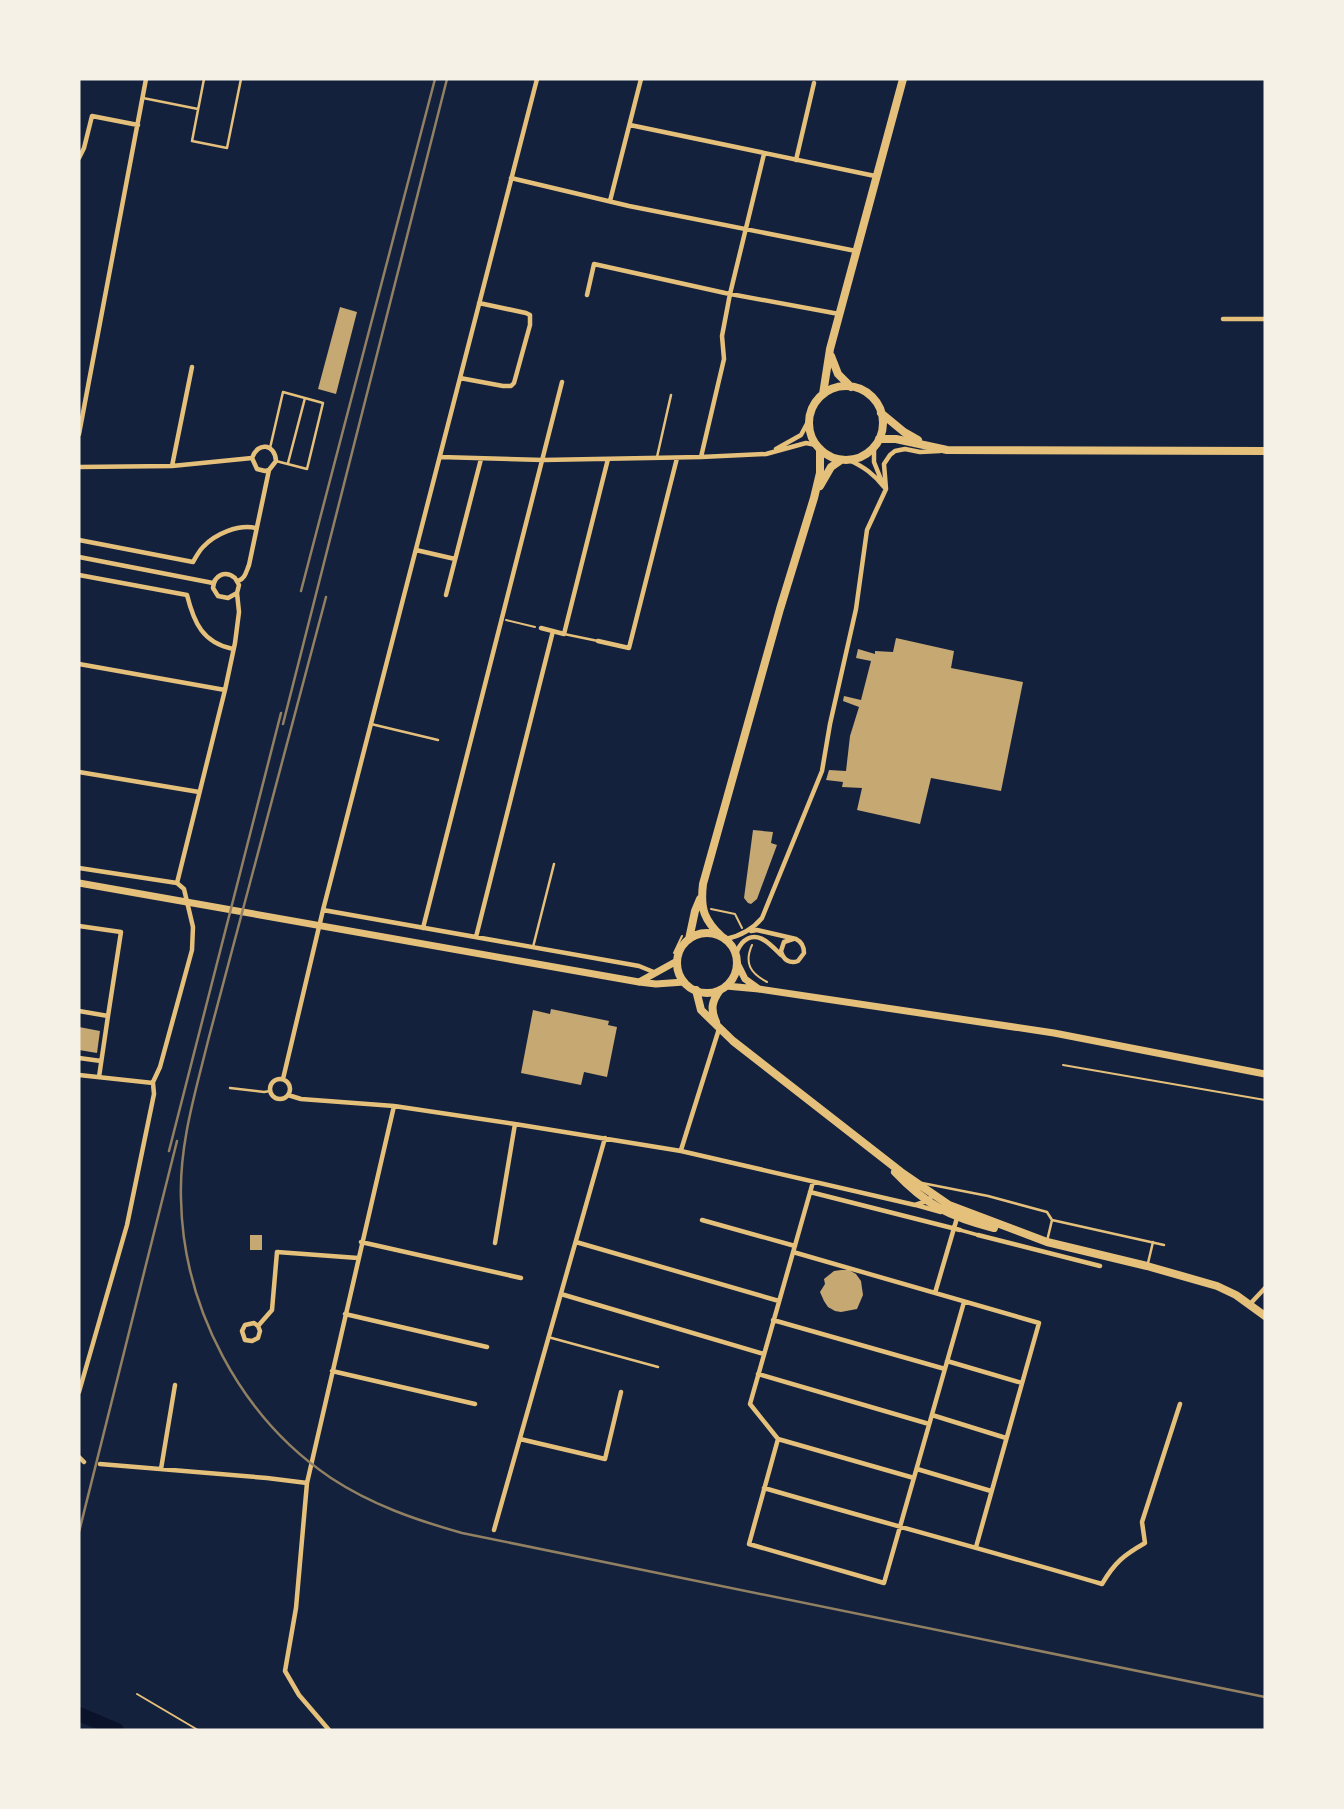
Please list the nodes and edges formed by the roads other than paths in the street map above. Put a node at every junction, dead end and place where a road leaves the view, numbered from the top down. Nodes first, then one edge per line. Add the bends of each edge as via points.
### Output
1 (146, 79) edge
2 (204, 79) edge
3 (241, 79) edge
4 (537, 79) edge
5 (641, 79) edge
6 (903, 79) edge
7 (814, 83) dead end
8 (143, 98) junction
9 (198, 108) junction
10 (138, 125) junction
11 (630, 125) junction
12 (764, 153) junction
13 (79, 158) edge
14 (796, 160) junction
15 (877, 177) junction
16 (512, 178) junction
17 (610, 201) junction
18 (745, 230) junction
19 (856, 251) junction
20 (730, 294) junction
21 (587, 295) dead end
22 (479, 303) junction
23 (839, 315) junction
24 (1223, 319) dead end
25 (1265, 319) edge
26 (830, 349) junction
27 (192, 367) dead end
28 (460, 378) junction
29 (562, 382) dead end
30 (851, 387) junction
31 (823, 394) junction
32 (671, 395) dead end
33 (305, 398) junction
34 (881, 413) junction
35 (809, 420) junction
36 (79, 434) edge
37 (877, 443) junction
38 (927, 445) junction
39 (818, 447) junction
40 (270, 448) junction
41 (947, 450) junction
42 (1265, 451) edge
43 (766, 454) junction
44 (440, 457) junction
45 (701, 457) junction
46 (252, 458) junction
47 (657, 458) junction
48 (677, 458) junction
49 (481, 459) junction
50 (608, 459) junction
51 (543, 460) junction
52 (845, 460) junction
53 (276, 461) junction
54 (288, 464) junction
55 (172, 466) junction
56 (79, 467) edge
57 (269, 470) junction
58 (886, 489) junction
59 (814, 498) junction
60 (256, 528) junction
61 (79, 540) edge
62 (416, 550) junction
63 (79, 557) edge
64 (455, 559) junction
65 (79, 575) edge
66 (238, 581) junction
67 (214, 584) junction
68 (237, 593) junction
69 (446, 595) dead end
70 (541, 628) road end
71 (554, 631) junction
72 (564, 634) junction
73 (598, 641) joint
74 (233, 649) junction
75 (79, 664) edge
76 (225, 690) junction
77 (371, 724) junction
78 (438, 740) dead end
79 (79, 772) edge
80 (199, 792) junction
81 (554, 864) dead end
82 (79, 868) edge
83 (79, 883) edge
84 (177, 883) junction
85 (701, 896) junction
86 (323, 910) junction
87 (762, 918) junction
88 (79, 926) edge
89 (423, 928) junction
90 (746, 932) junction
91 (768, 932) junction
92 (688, 934) junction
93 (476, 937) junction
94 (724, 938) junction
95 (793, 939) junction
96 (533, 947) junction
97 (676, 957) junction
98 (783, 957) junction
99 (737, 961) junction
100 (657, 973) junction
101 (639, 982) junction
102 (684, 982) junction
103 (723, 988) junction
104 (759, 989) junction
105 (696, 990) junction
106 (79, 1012) edge
107 (108, 1016) junction
108 (719, 1028) junction
109 (79, 1058) edge
110 (101, 1061) junction
111 (1264, 1073) edge
112 (79, 1076) edge
113 (99, 1077) junction
114 (283, 1079) junction
115 (153, 1083) junction
116 (230, 1088) dead end
117 (270, 1091) junction
118 (288, 1096) junction
119 (394, 1106) junction
120 (515, 1124) junction
121 (605, 1138) junction
122 (681, 1151) junction
123 (813, 1181) junction
124 (911, 1183) junction
125 (810, 1192) junction
126 (930, 1198) junction
127 (912, 1205) junction
128 (947, 1214) junction
129 (957, 1218) junction
130 (702, 1220) dead end
131 (1052, 1220) junction
132 (954, 1229) junction
133 (960, 1230) joint
134 (978, 1235) joint
135 (1031, 1237) junction
136 (361, 1242) junction
137 (576, 1242) junction
138 (1047, 1242) junction
139 (1153, 1242) junction
140 (495, 1243) dead end
141 (1164, 1245) dead end
142 (794, 1246) junction
143 (793, 1252) junction
144 (1044, 1252) junction
145 (358, 1258) junction
146 (1100, 1266) dead end
147 (1147, 1266) junction
148 (521, 1278) dead end
149 (1265, 1289) edge
150 (935, 1293) junction
151 (561, 1294) junction
152 (779, 1301) junction
153 (964, 1301) junction
154 (1250, 1304) junction
155 (345, 1314) junction
156 (1265, 1316) edge
157 (774, 1320) junction
158 (258, 1326) junction
159 (548, 1338) junction
160 (487, 1347) dead end
161 (764, 1354) junction
162 (947, 1361) junction
163 (659, 1367) dead end
164 (945, 1369) junction
165 (332, 1371) junction
166 (758, 1374) junction
167 (1022, 1383) junction
168 (175, 1385) dead end
169 (79, 1392) edge
170 (621, 1392) dead end
171 (475, 1404) dead end
172 (1180, 1404) dead end
173 (932, 1415) junction
174 (929, 1424) junction
175 (1006, 1438) junction
176 (520, 1439) junction
177 (778, 1439) junction
178 (79, 1457) edge
179 (81, 1463) edge
180 (100, 1464) dead end
181 (161, 1469) junction
182 (917, 1469) junction
183 (914, 1478) junction
184 (307, 1483) junction
185 (764, 1488) junction
186 (991, 1491) junction
187 (900, 1527) junction
188 (494, 1530) dead end
189 (976, 1547) junction
190 (329, 1730) edge

1 - 8 street
2 - 9 lane
3 - 9 lane via 228,148 192,141
4 - 16 street
5 - 11 street
6 - 15 main road
7 - 14 street
8 - 9 lane
8 - 10 street
10 - 13 street via 92,116
10 - 36 street
11 - 12 street
11 - 17 street
12 - 14 street
12 - 18 street
14 - 15 street
15 - 19 main road
16 - 17 street
16 - 22 street
17 - 18 street
18 - 19 street
18 - 20 street
19 - 23 main road
20 - 21 street via 594,264
20 - 23 street
20 - 45 street via 722,335 724,359
22 - 28 street
22 - 28 street via 527,313 530,325 511,386
23 - 26 main road
24 - 25 street
26 - 30 main road via 835,369
26 - 31 main road
27 - 55 street
28 - 44 street
29 - 51 street
30 - 31 main road
30 - 34 main road via 869,395
31 - 35 main road
32 - 47 lane
33 - 40 lane via 283,392
33 - 54 lane
33 - 54 lane via 323,404 307,469
34 - 37 main road
34 - 38 main road
35 - 39 main road
35 - 43 street via 801,435
37 - 38 main road via 897,439
37 - 52 main road via 858,458
37 - 58 street via 874,462
38 - 41 main road
39 - 43 street via 806,443
39 - 52 main road
39 - 59 main road via 820,473
40 - 46 street via 258,449
40 - 53 street
41 - 42 main road
41 - 58 street via 905,449 890,454 884,464
43 - 45 street
44 - 49 street
44 - 62 street
45 - 48 street
46 - 55 street
46 - 57 street via 257,468
47 - 48 street
47 - 50 street
48 - 73 street via 629,648
49 - 51 street
49 - 64 street
50 - 51 street
50 - 72 street
51 - 89 street
52 - 58 street via 862,466
52 - 59 main road via 831,467
53 - 54 lane
53 - 57 street
55 - 56 street
57 - 60 street
58 - 87 street via 867,530 856,609 822,771
59 - 85 main road
60 - 61 street via 215,537 201,548 194,562
60 - 66 street via 246,574
62 - 64 street
62 - 77 street
63 - 67 street
64 - 69 street
65 - 74 street via 187,595 207,638
66 - 67 street via 226,573
66 - 68 street
67 - 68 street via 215,593 223,598
68 - 74 street
70 - 71 street
71 - 72 street
71 - 93 street
72 - 73 lane
74 - 76 street
75 - 76 street
76 - 80 street
77 - 78 lane
77 - 86 street
79 - 80 street
80 - 84 street
81 - 96 lane
82 - 84 street
83 - 101 main road
84 - 115 street via 184,889 193,927 192,950
85 - 92 main road
85 - 94 main road via 710,926
86 - 89 street
86 - 114 street
87 - 90 street
87 - 91 street via 762,927
88 - 107 street via 121,932
89 - 93 street
90 - 91 street
90 - 94 street
91 - 95 street
92 - 94 main road
92 - 97 main road
93 - 96 street
94 - 99 main road
95 - 98 street via 782,945
95 - 98 street via 802,943 803,956 795,962
96 - 100 street
97 - 100 main road
97 - 102 main road
98 - 99 street via 757,937 739,947
99 - 103 main road via 734,975
99 - 104 main road via 745,979
100 - 101 main road
101 - 102 main road
102 - 105 main road
103 - 104 main road
103 - 105 main road
103 - 108 main road via 713,999 712,1009
104 - 111 main road via 1061,1035
105 - 108 main road via 701,1010
106 - 107 street
107 - 110 street
108 - 122 street
108 - 124 main road
109 - 110 street
110 - 113 street
112 - 113 street
113 - 115 street
114 - 117 street via 273,1081
114 - 118 street via 290,1086
115 - 169 street via 127,1225
116 - 117 lane
117 - 118 street via 276,1099
118 - 119 street
119 - 120 street
119 - 136 street
120 - 121 street
120 - 140 street
121 - 122 street
121 - 137 street
122 - 123 street
123 - 125 street
123 - 127 street
124 - 126 main road
124 - 127 street
124 - 131 lane via 988,1196 1046,1212
125 - 132 street
125 - 142 street
126 - 127 street
126 - 128 main road
126 - 135 main road
127 - 128 street
128 - 129 main road
129 - 132 street
129 - 135 main road
130 - 142 street
131 - 138 lane
131 - 139 lane
132 - 133 street
132 - 150 street
133 - 134 street
134 - 144 street
135 - 138 main road
136 - 145 street
136 - 148 street
137 - 151 street
137 - 152 street
138 - 144 street
138 - 147 main road
139 - 141 lane
139 - 147 lane
142 - 143 street
143 - 150 street
143 - 152 street
144 - 146 street
145 - 155 street
145 - 158 street via 277,1252 272,1310
147 - 154 main road via 1217,1286
149 - 154 street
150 - 153 street
151 - 159 street
151 - 161 street
152 - 157 street
153 - 162 street
153 - 167 street via 1039,1323
154 - 156 main road
155 - 160 street
155 - 165 street
157 - 161 street
157 - 164 street
158 - 158 street via 245,1325 245,1340 258,1338
159 - 163 lane
159 - 176 street
161 - 166 street
162 - 164 street
162 - 167 street
164 - 173 street
165 - 171 street
165 - 184 street
166 - 174 street
166 - 177 street via 750,1404
167 - 175 street
168 - 181 street
170 - 176 street via 605,1459
172 - 189 street via 1142,1522 1145,1543 1122,1556 1102,1584
173 - 174 street
173 - 175 street
174 - 182 street
175 - 186 street
176 - 188 street
177 - 183 street
177 - 185 street
178 - 179 street
180 - 181 street
181 - 184 street
182 - 183 street
182 - 186 street
183 - 187 street
184 - 190 street via 296,1608 285,1671
185 - 187 street
185 - 187 street via 749,1544 884,1583
186 - 189 street
187 - 189 street

